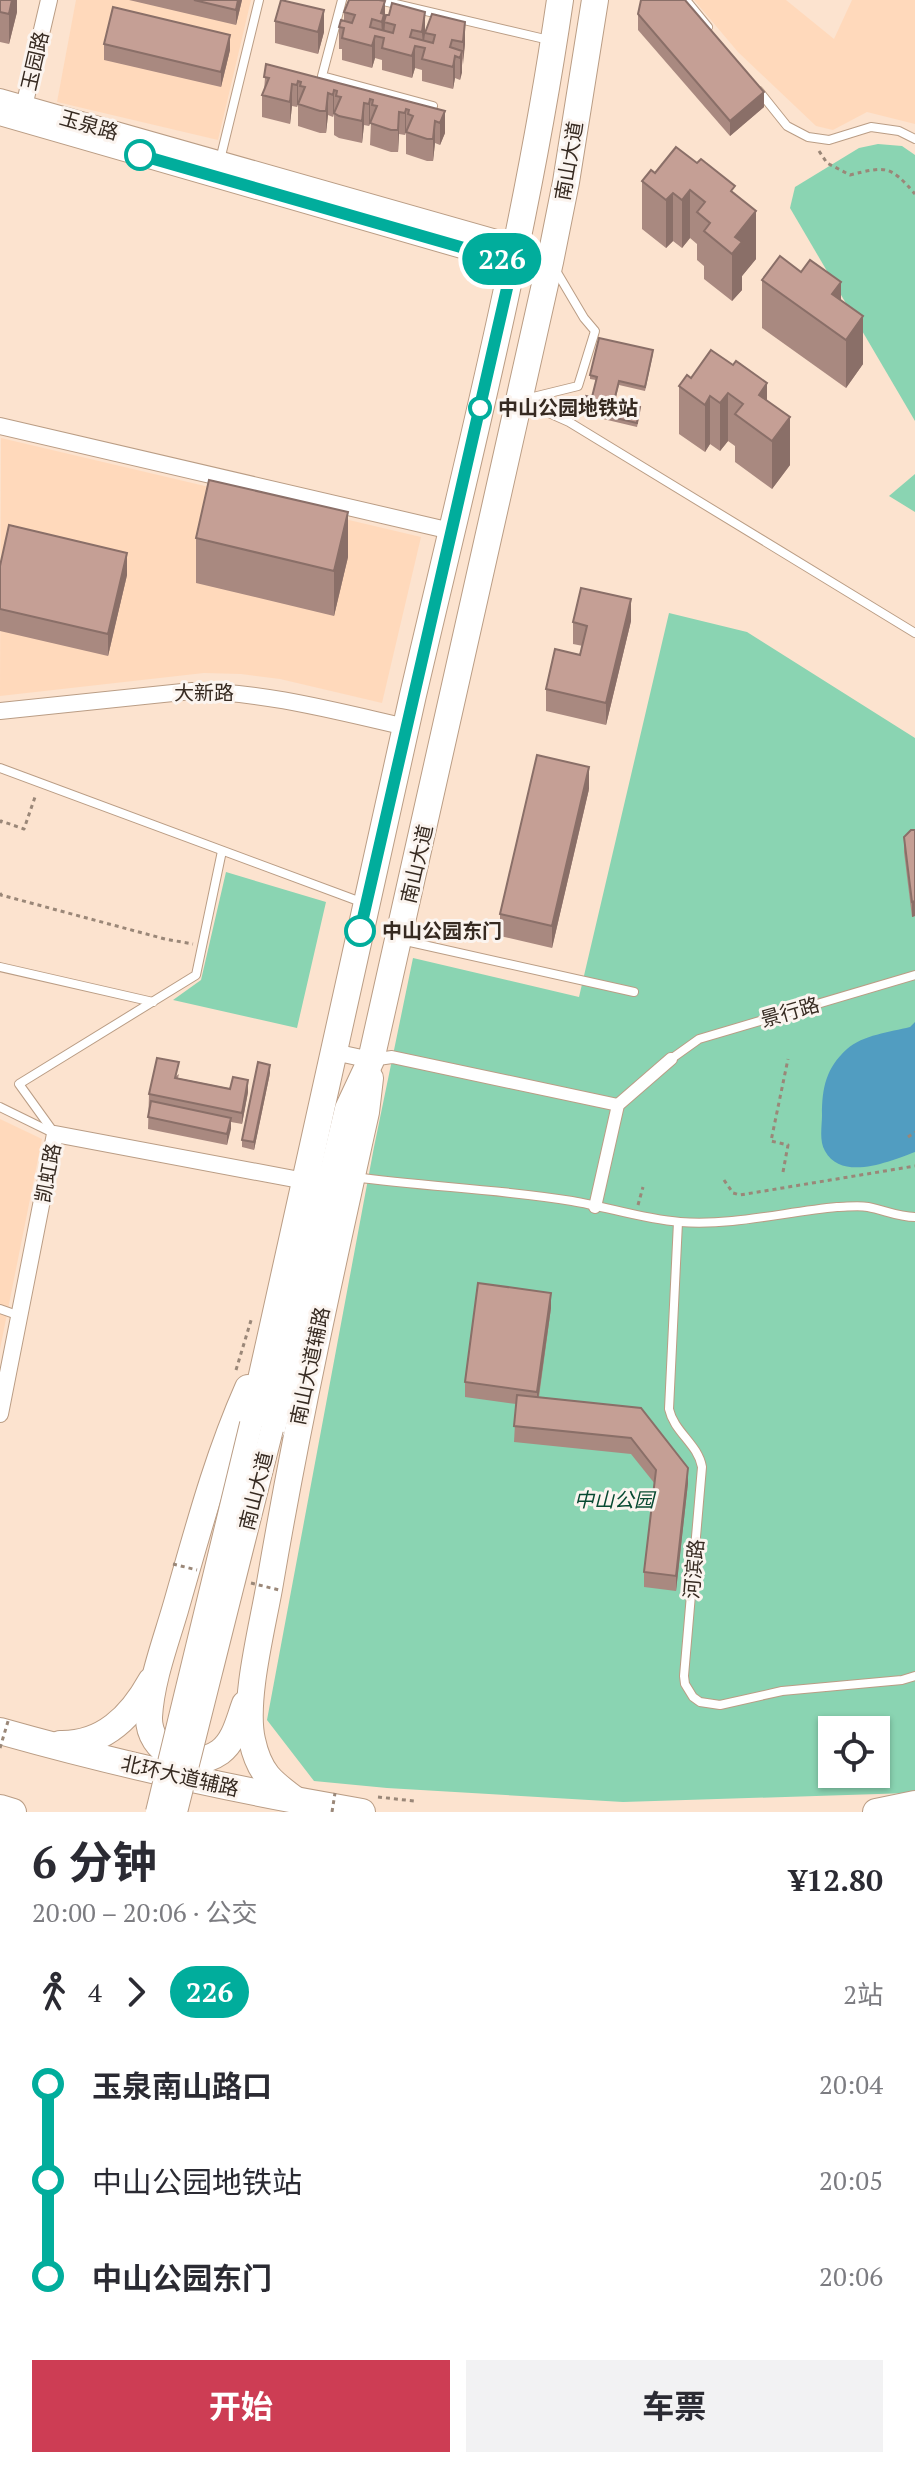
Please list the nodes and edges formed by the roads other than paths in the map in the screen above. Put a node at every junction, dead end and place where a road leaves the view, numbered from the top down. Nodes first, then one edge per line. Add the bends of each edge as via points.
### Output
1 (49, 0) edge
2 (259, 0) edge
3 (342, 0) edge
4 (379, 0) edge
5 (560, 0) edge
6 (595, 0) edge
7 (686, 0) edge
8 (714, 34) edge
9 (554, 41) junction
10 (751, 80) edge
11 (0, 99) edge
12 (433, 106) edge
13 (23, 114) junction
14 (0, 115) edge
15 (915, 139) edge
16 (218, 169) junction
17 (515, 254) junction
18 (550, 262) junction
19 (520, 400) junction
20 (0, 426) edge
21 (451, 531) junction
22 (915, 633) edge
23 (0, 711) edge
24 (406, 727) junction
25 (0, 768) edge
26 (222, 851) junction
27 (365, 904) junction
28 (400, 940) junction
29 (0, 967) edge
30 (915, 975) edge
31 (634, 992) dead end
32 (153, 1002) junction
33 (334, 1052) junction
34 (671, 1059) joint
35 (371, 1060) junction
36 (618, 1105) junction
37 (0, 1107) edge
38 (55, 1134) junction
39 (352, 1177) junction
40 (305, 1181) junction
41 (595, 1207) junction
42 (915, 1217) edge
43 (678, 1222) junction
44 (0, 1309) edge
45 (20, 1316) junction
46 (282, 1338) junction
47 (0, 1414) edge
48 (261, 1426) junction
49 (160, 1664) junction
50 (254, 1674) junction
51 (915, 1676) edge
52 (5, 1724) edge
53 (34, 1741) junction
54 (297, 1801) junction
55 (915, 1804) edge
56 (0, 1808) edge
57 (13, 1812) edge
58 (157, 1812) edge
59 (176, 1812) edge
60 (362, 1812) edge
61 (876, 1812) edge

1 - 13 street, 玉园路
2 - 16 lane
3 - 12 lane via 322,76
4 - 9 lane
5 - 9 main road, 南山大道
6 - 18 main road, 南山大道
7 - 8 lane
9 - 17 main road, 南山大道
10 - 15 lane via 787,126 808,137 829,140 871,127
11 - 13 street, 玉泉路
13 - 14 street, 玉泉路
13 - 16 street, 玉泉路
16 - 17 street, 玉泉路
17 - 18 street, 玉泉路
17 - 21 main road, 南山大道
18 - 19 main road, 南山大道
18 - 19 lane via 595,331 578,386
19 - 22 lane via 569,422
19 - 28 main road, 南山大道
20 - 21 street
21 - 24 main road, 南山大道
23 - 24 street, 大新路 via 222,691
24 - 27 main road, 南山大道
25 - 26 lane
26 - 27 lane
26 - 32 lane via 196,975
27 - 33 main road, 南山大道
28 - 31 lane
28 - 35 main road, 南山大道
29 - 32 lane
30 - 34 lane, 景行路 via 699,1039
32 - 38 lane via 19,1084
33 - 35 street
33 - 40 main road, 南山大道
34 - 36 street
35 - 36 street via 392,1057
35 - 39 main road, 南山大道辅路
35 - 46 main road, 南山大道 via 348,1109
36 - 41 street
37 - 38 lane
38 - 40 street, 凯虹路
38 - 45 street, 凯虹路
39 - 41 lane
39 - 50 main road, 南山大道辅路 via 308,1370
40 - 46 main road, 南山大道
41 - 43 lane
42 - 43 lane via 865,1206
43 - 51 lane, 河滨路 via 669,1409 702,1467 684,1676 688,1692 700,1702 720,1705 782,1691
44 - 45 lane
45 - 47 street, 凯虹路
46 - 48 main road, 南山大道
46 - 49 main road via 228,1433
48 - 58 main road, 南山大道, bridge
48 - 59 main road, 南山大道, bridge
49 - 50 main road via 150,1705 152,1736 169,1755 196,1760 219,1753 234,1735
49 - 53 main road via 139,1701 104,1734 75,1744
50 - 54 main road via 250,1715 260,1765 272,1783
52 - 53 main road, 北环大道辅路
53 - 54 main road, 北环大道辅路
54 - 60 main road, 北环大道辅路
55 - 61 main road
56 - 57 main road

